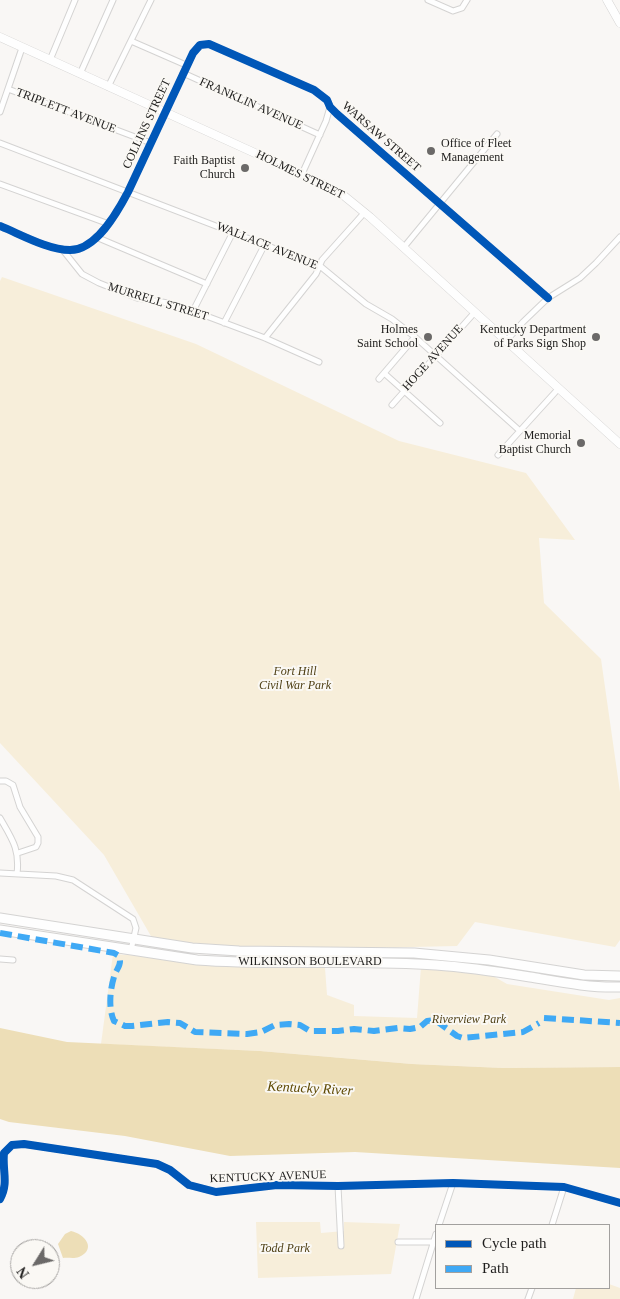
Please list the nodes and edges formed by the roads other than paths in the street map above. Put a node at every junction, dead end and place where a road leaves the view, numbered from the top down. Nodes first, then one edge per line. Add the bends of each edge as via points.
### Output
1 (75, 0) edge
2 (113, 0) edge
3 (151, 0) edge
4 (428, 0) edge
5 (467, 0) edge
6 (607, 0) edge
7 (620, 24) edge
8 (0, 37) edge
9 (130, 40) junction
10 (22, 48) junction
11 (50, 60) junction
12 (186, 66) junction
13 (183, 73) junction
14 (80, 74) junction
15 (108, 87) junction
16 (8, 89) junction
17 (330, 107) junction
18 (0, 112) edge
19 (166, 113) junction
20 (497, 134) dead end
21 (320, 135) junction
22 (0, 143) edge
23 (151, 143) junction
24 (302, 174) junction
25 (0, 184) edge
26 (128, 192) junction
27 (440, 204) junction
28 (364, 212) junction
29 (109, 224) junction
30 (0, 226) edge
31 (233, 232) junction
32 (620, 236) edge
33 (96, 237) junction
34 (265, 244) junction
35 (404, 247) junction
36 (62, 249) junction
37 (320, 266) junction
38 (207, 284) junction
39 (548, 298) junction
40 (193, 311) junction
41 (475, 312) junction
42 (224, 323) junction
43 (265, 338) junction
44 (415, 338) junction
45 (506, 340) junction
46 (436, 356) junction
47 (319, 362) dead end
48 (384, 372) junction
49 (379, 379) dead end
50 (559, 388) junction
51 (404, 391) junction
52 (392, 405) dead end
53 (440, 423) dead end
54 (520, 431) junction
55 (620, 444) edge
56 (498, 455) dead end
57 (0, 781) edge
58 (0, 818) edge
59 (18, 853) junction
60 (0, 872) edge
61 (17, 874) junction
62 (0, 918) edge
63 (0, 930) edge
64 (133, 940) junction
65 (131, 951) junction
66 (0, 959) edge
67 (13, 960) dead end
68 (620, 976) edge
69 (620, 987) edge
70 (452, 1183) junction
71 (338, 1186) junction
72 (564, 1187) junction
73 (0, 1199) edge
74 (620, 1203) edge
75 (439, 1224) edge
76 (552, 1224) edge
77 (398, 1242) dead end
78 (435, 1242) edge
79 (341, 1246) dead end
80 (416, 1299) edge

1 - 11 street
2 - 14 street
3 - 9 street
4 - 5 street via 453,11 462,8
6 - 7 main road
8 - 10 main road, HOLMES STREET
9 - 12 street
9 - 15 street
10 - 11 main road, HOLMES STREET
10 - 16 street
11 - 14 main road, HOLMES STREET
12 - 13 street, COLLINS STREET
12 - 17 street, WARSAW STREET via 200,45 209,44 314,90 327,100
13 - 19 street, COLLINS STREET
13 - 21 street, FRANKLIN AVENUE
14 - 15 main road, HOLMES STREET
15 - 19 main road, HOLMES STREET
16 - 18 street
16 - 23 street, TRIPLETT AVENUE
17 - 21 street
17 - 27 street, WARSAW STREET
19 - 23 street, COLLINS STREET
19 - 24 main road, HOLMES STREET
20 - 27 street
21 - 24 street
22 - 26 street, WALLACE AVENUE
23 - 26 street, COLLINS STREET
24 - 28 main road, HOLMES STREET via 340,193
25 - 29 street
26 - 29 street, COLLINS STREET
26 - 31 street, WALLACE AVENUE
27 - 35 street
27 - 39 street, WARSAW STREET
28 - 35 main road, HOLMES STREET
28 - 37 street
29 - 33 street, COLLINS STREET
30 - 36 street
31 - 34 street, WALLACE AVENUE
31 - 38 street
32 - 39 street via 580,278
33 - 36 street, COLLINS STREET via 80,248
33 - 38 street
34 - 37 street, WALLACE AVENUE
34 - 42 street
35 - 41 main road, HOLMES STREET
36 - 40 street, MURRELL STREET via 78,270 88,277 137,298
37 - 43 street
37 - 44 street, WALLACE AVENUE
38 - 40 street
39 - 45 street
40 - 42 street, MURRELL STREET
41 - 45 main road, HOLMES STREET
41 - 46 street, HOGE AVENUE
42 - 43 street, MURRELL STREET
43 - 47 street, MURRELL STREET
44 - 46 street, WALLACE AVENUE
44 - 48 street
45 - 50 main road, HOLMES STREET
46 - 51 street, HOGE AVENUE
46 - 54 street, WALLACE AVENUE
48 - 49 street
48 - 51 street
50 - 54 street
50 - 55 main road, HOLMES STREET
51 - 52 street, HOGE AVENUE
51 - 53 street
54 - 56 street
57 - 59 street via 13,785 20,807 38,837 36,847
58 - 59 street
59 - 61 street
60 - 61 street
61 - 64 street via 65,877 81,884 132,918 136,928
62 - 64 highway, WILKINSON BOULEVARD
63 - 65 highway, WILKINSON BOULEVARD
64 - 65 street
64 - 68 highway, WILKINSON BOULEVARD via 223,951 429,954 584,975
65 - 69 highway, WILKINSON BOULEVARD via 220,962 423,964
66 - 67 street
70 - 71 street, KENTUCKY AVENUE
70 - 72 street, KENTUCKY AVENUE
70 - 75 street
71 - 73 street, KENTUCKY AVENUE via 259,1186 216,1192 189,1185 157,1164 17,1144 4,1153 6,1181
71 - 79 street
72 - 74 street, KENTUCKY AVENUE
72 - 76 street
77 - 78 street
78 - 80 street

